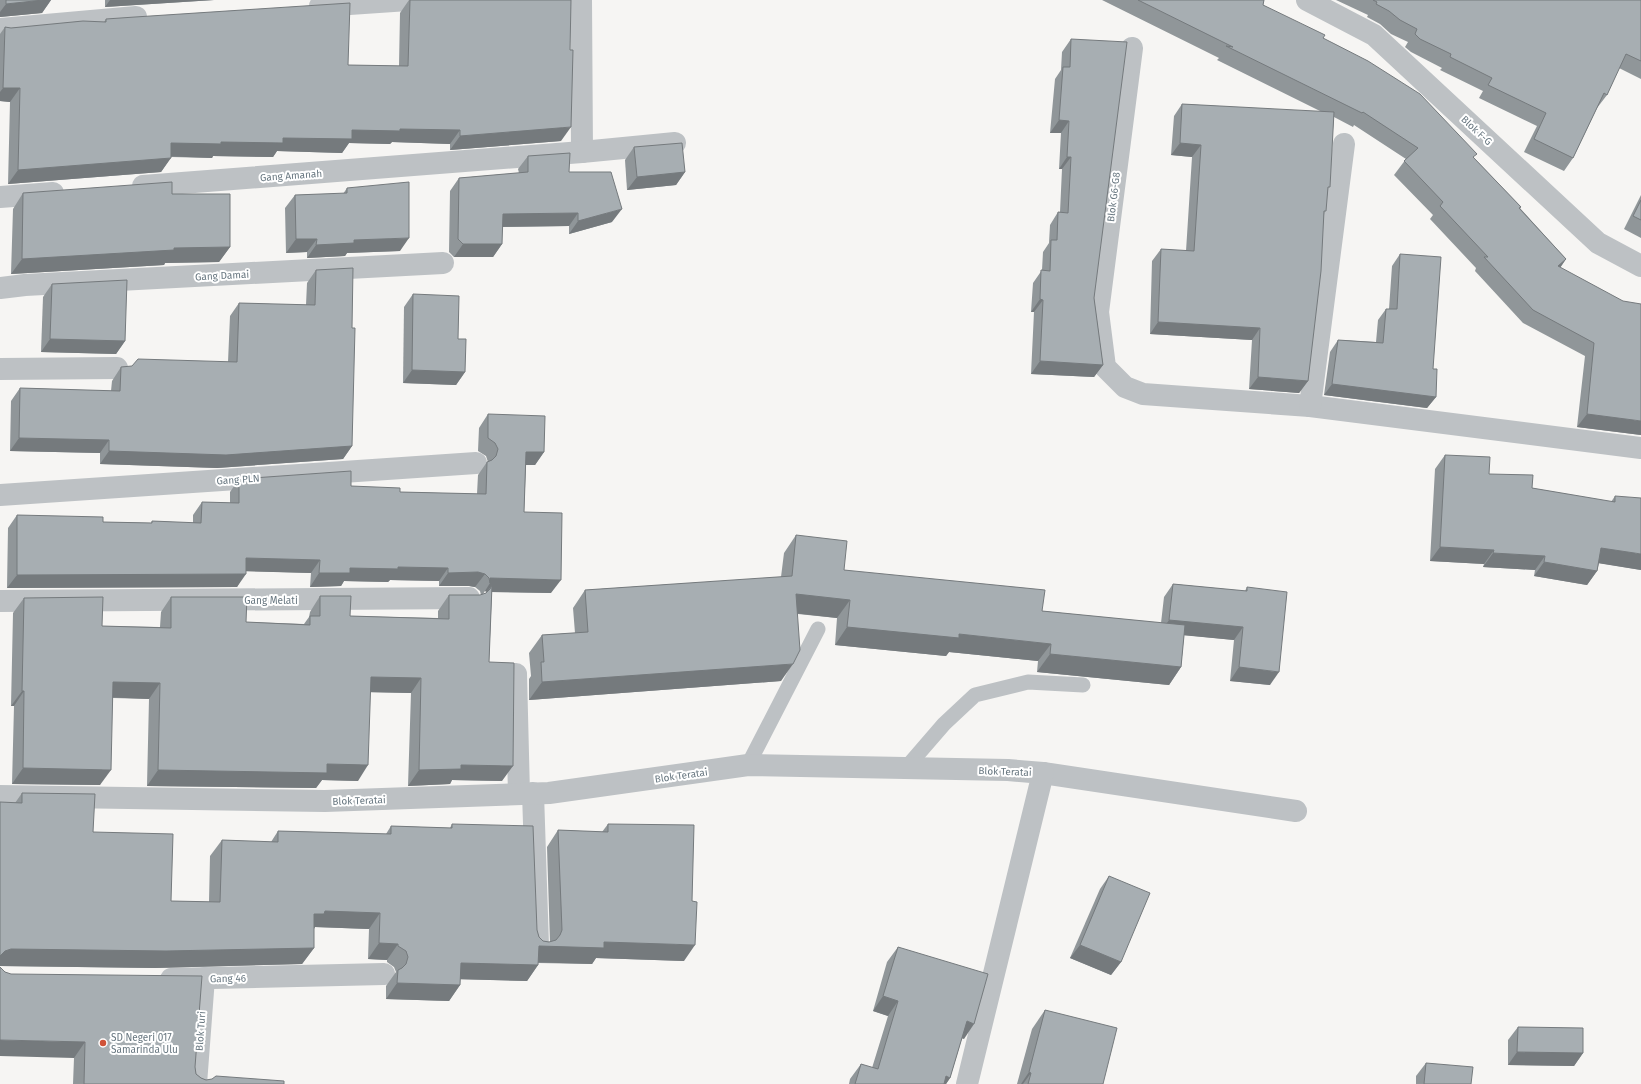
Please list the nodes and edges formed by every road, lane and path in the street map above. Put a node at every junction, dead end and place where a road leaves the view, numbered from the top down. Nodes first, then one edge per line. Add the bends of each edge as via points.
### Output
1 (408, 0) edge
2 (581, 0) edge
3 (1307, 0) edge
4 (297, 7) edge
5 (155, 16) edge
6 (0, 28) edge
7 (1132, 48) dead end
8 (675, 143) edge
9 (1344, 144) dead end
10 (582, 152) junction
11 (120, 188) edge
12 (72, 192) edge
13 (0, 197) edge
14 (443, 263) dead end
15 (1641, 266) edge
16 (0, 288) edge
17 (117, 368) dead end
18 (0, 369) edge
19 (1310, 406) junction
20 (1641, 448) edge
21 (476, 463) dead end
22 (0, 494) edge
23 (469, 598) edge
24 (0, 601) edge
25 (818, 629) dead end
26 (516, 674) dead end
27 (1083, 685) dead end
28 (748, 765) junction
29 (906, 768) junction
30 (1043, 773) junction
31 (526, 794) junction
32 (0, 796) edge
33 (1296, 811) dead end
34 (538, 946) edge
35 (384, 974) dead end
36 (204, 978) junction
37 (148, 980) edge
38 (196, 1084) edge
39 (967, 1084) edge

1 - 4 street
2 - 10 street
3 - 15 street, Blok F-G via 1374,35 1598,244
5 - 6 street
7 - 19 street, Blok G6-G8 via 1098,312 1105,367 1125,387 1143,394
8 - 10 street, Gang Amanah
9 - 19 street
10 - 11 street, Gang Amanah
12 - 13 street
14 - 16 street, Gang Damai
17 - 18 street
19 - 20 street, Blok G6-G8
21 - 22 street, Gang PLN
23 - 24 street, Gang Melati
25 - 28 lane
26 - 31 street
27 - 29 lane via 1028,682 975,695 944,724
28 - 29 street, Blok Teratai
28 - 31 street, Blok Teratai
29 - 30 street, Blok Teratai
30 - 33 street
30 - 39 street, Blok Teratai
31 - 32 street, Blok Teratai via 325,801
31 - 34 street
35 - 36 street, Gang 46
36 - 37 street, Gang 46
36 - 38 street, Blok Turi

